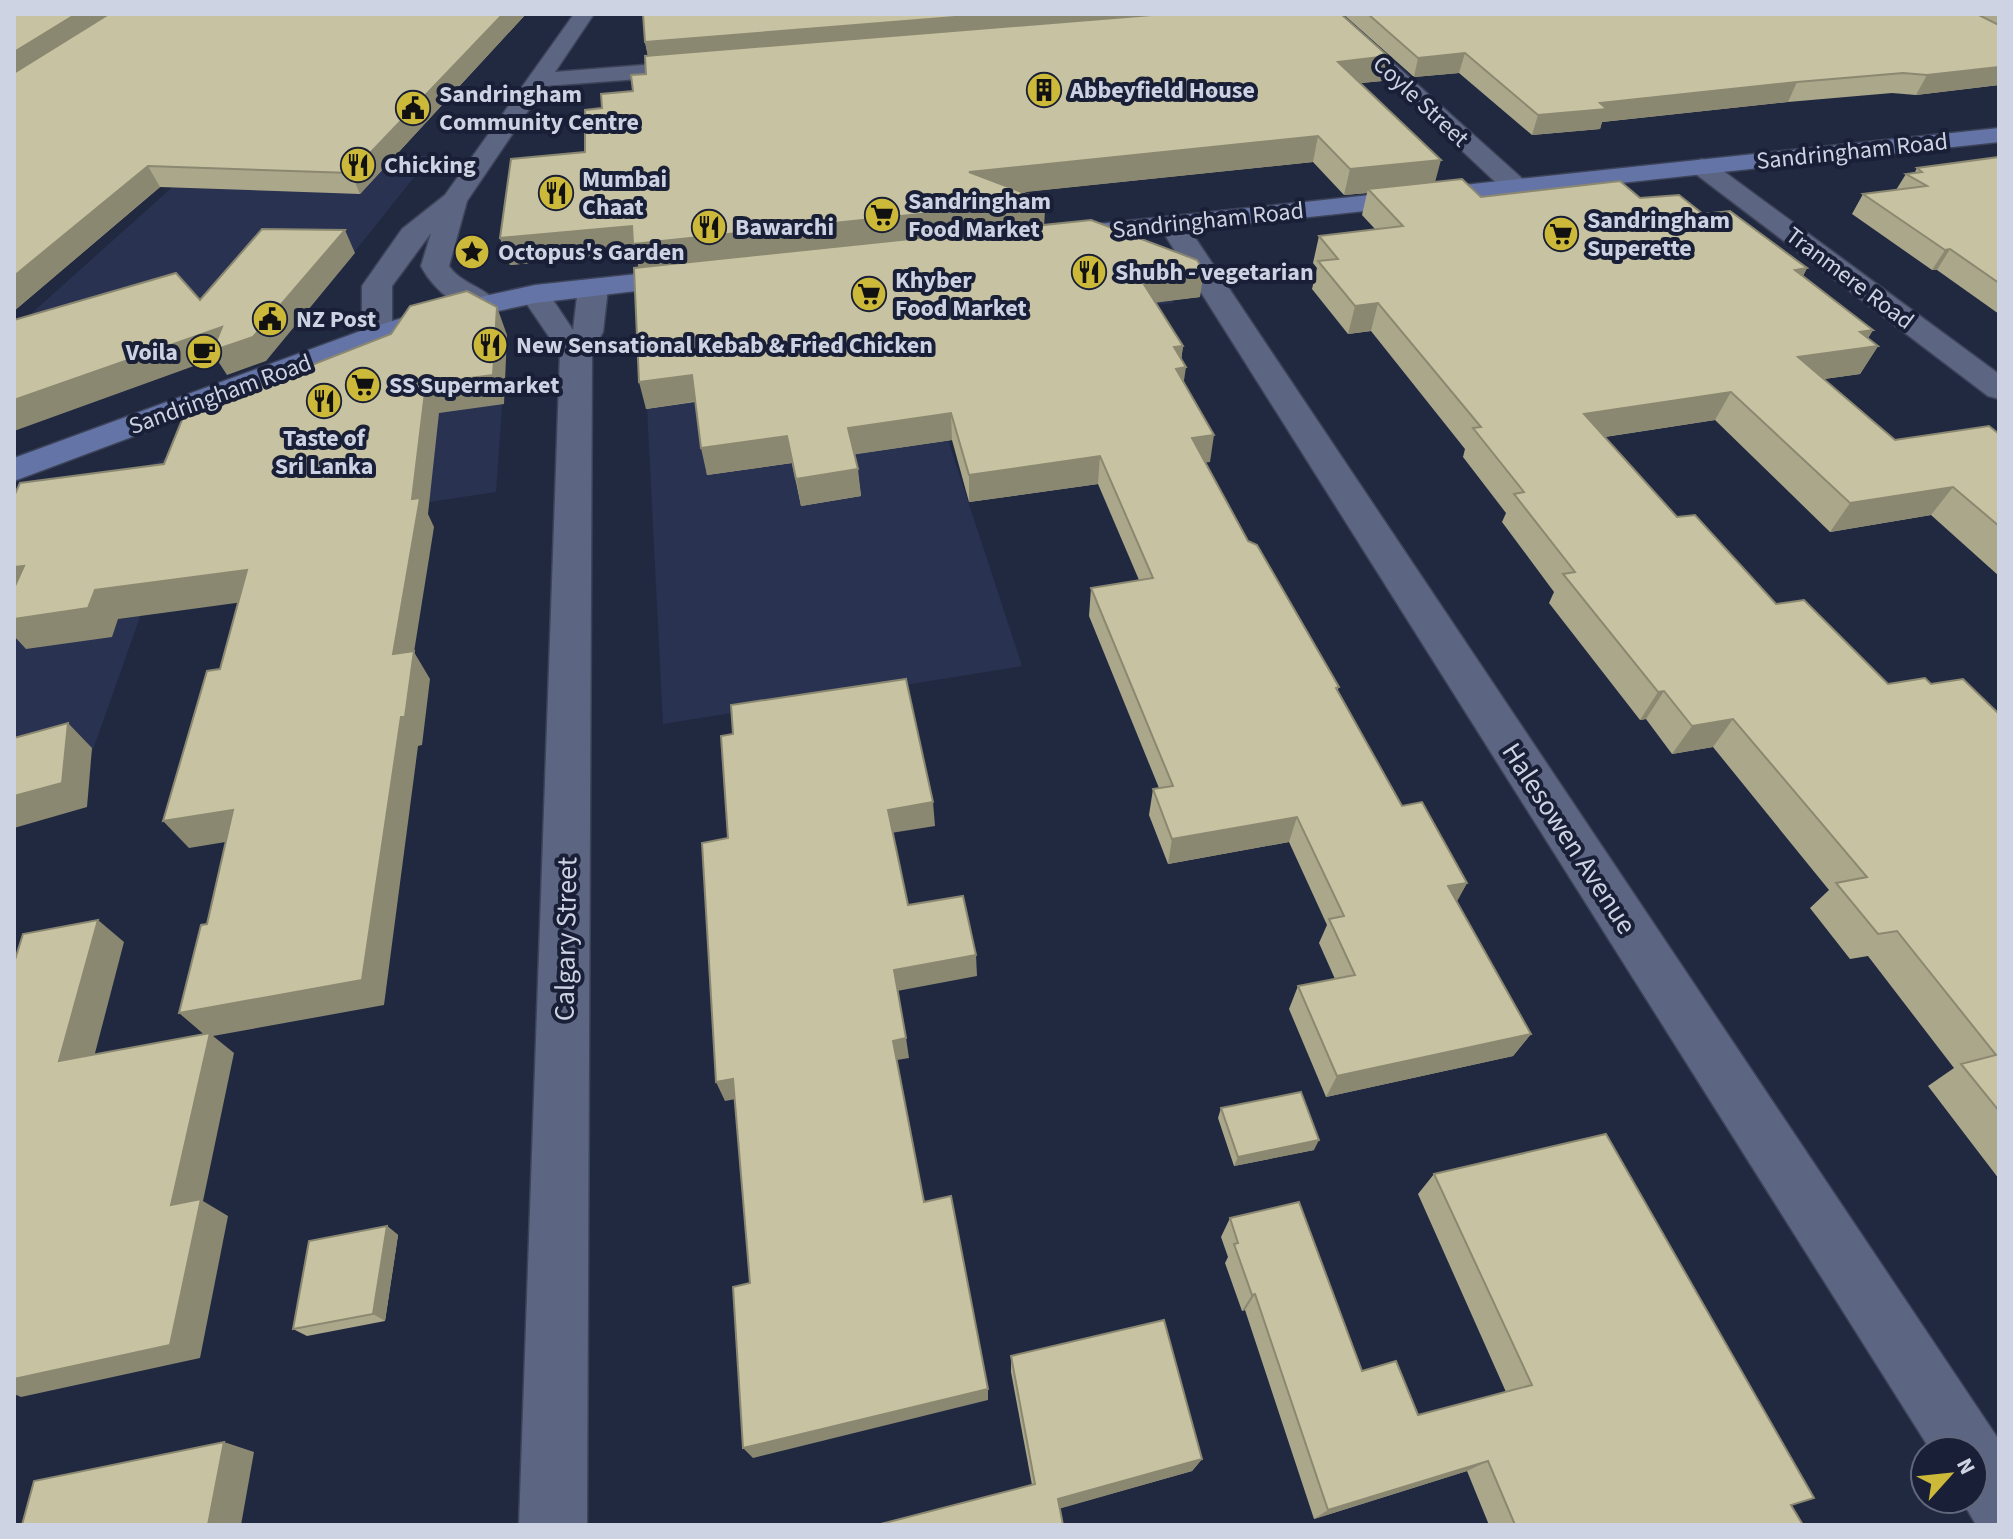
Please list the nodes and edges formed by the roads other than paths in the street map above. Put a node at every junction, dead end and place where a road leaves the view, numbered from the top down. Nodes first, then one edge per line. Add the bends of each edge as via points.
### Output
1 (584, 14) edge
2 (1328, 14) edge
3 (726, 66) edge
4 (540, 80) junction
5 (1999, 135) edge
6 (1702, 167) junction
7 (1516, 187) junction
8 (454, 201) junction
9 (1172, 224) junction
10 (1035, 239) edge
11 (726, 273) edge
12 (593, 288) junction
13 (535, 294) junction
14 (483, 304) junction
15 (377, 335) junction
16 (576, 352) junction
17 (1999, 389) edge
18 (14, 470) edge
19 (1958, 1435) edge
20 (553, 1525) edge

1 - 4 street
2 - 7 street, Coyle Street
3 - 4 street
4 - 8 street
5 - 6 main road, Sandringham Road
6 - 7 main road, Sandringham Road
6 - 17 street, Tranmere Road
7 - 9 main road, Sandringham Road
8 - 14 street via 435,266 451,285
8 - 15 street via 412,235 377,286
9 - 10 main road, Sandringham Road
9 - 19 street, Halesowen Avenue
11 - 12 main road, Sandringham Road
12 - 13 main road, Sandringham Road
12 - 16 street, Calgary Street via 588,332
13 - 14 main road, Sandringham Road
13 - 16 street
14 - 15 main road, Sandringham Road
15 - 18 main road, Sandringham Road
16 - 20 street, Calgary Street

